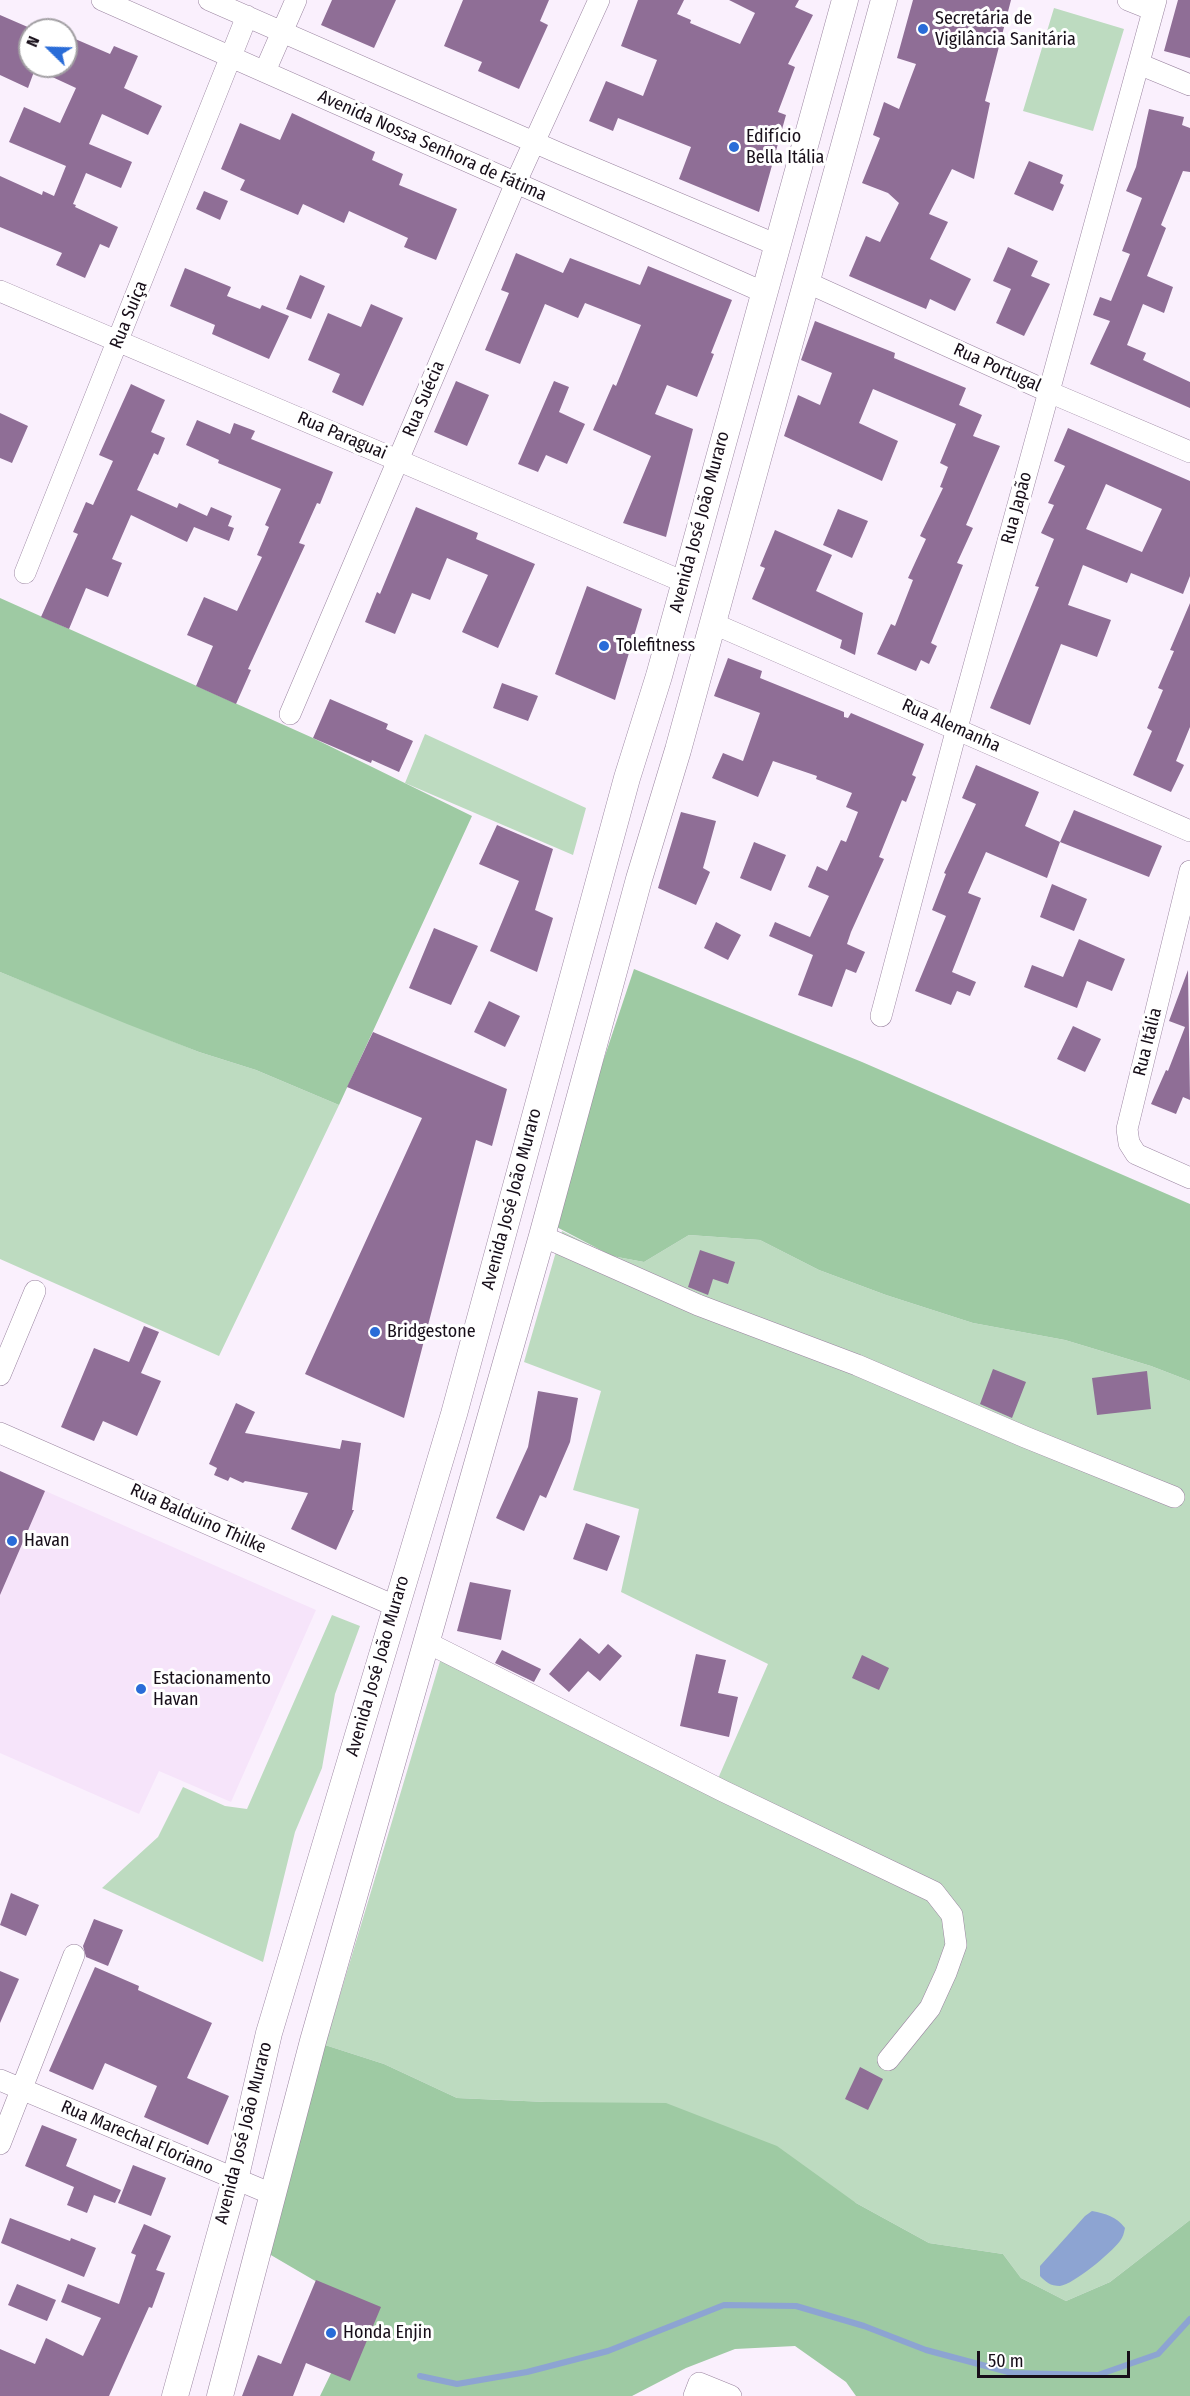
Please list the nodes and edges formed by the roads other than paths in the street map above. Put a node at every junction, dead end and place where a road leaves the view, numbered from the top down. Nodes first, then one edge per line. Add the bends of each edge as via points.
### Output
1 (102, 0) edge
2 (208, 0) edge
3 (296, 0) edge
4 (599, 0) edge
5 (845, 0) edge
6 (884, 0) edge
7 (1128, 0) edge
8 (1154, 5) edge
9 (247, 16) junction
10 (282, 32) junction
11 (232, 57) junction
12 (1139, 64) junction
13 (265, 71) junction
14 (1190, 85) edge
15 (818, 98) junction
16 (534, 142) junction
17 (516, 183) junction
18 (777, 245) junction
19 (816, 246) junction
20 (806, 282) junction
21 (0, 291) edge
22 (763, 292) junction
23 (119, 342) junction
24 (1049, 392) junction
25 (1190, 452) edge
26 (398, 460) junction
27 (25, 573) dead end
28 (684, 582) junction
29 (712, 622) junction
30 (658, 676) junction
31 (290, 714) dead end
32 (957, 728) junction
33 (678, 750) junction
34 (627, 778) junction
35 (1190, 831) edge
36 (1190, 871) edge
37 (639, 879) junction
38 (881, 1016) dead end
39 (1190, 1178) edge
40 (542, 1236) junction
41 (35, 1291) dead end
42 (0, 1375) edge
43 (0, 1433) edge
44 (1174, 1497) dead end
45 (417, 1534) junction
46 (395, 1605) junction
47 (434, 1617) junction
48 (426, 1642) junction
49 (382, 1658) junction
50 (403, 1729) junction
51 (74, 1955) dead end
52 (269, 2033) junction
53 (888, 2060) dead end
54 (0, 2080) edge
55 (22, 2090) junction
56 (0, 2144) edge
57 (283, 2152) junction
58 (235, 2180) junction
59 (274, 2195) junction
60 (226, 2208) junction
61 (248, 2295) junction
62 (697, 2389) edge
63 (175, 2396) edge
64 (220, 2396) edge
65 (731, 2396) edge

1 - 11 street, Avenida Nossa Senhora de Fátima
2 - 9 street
3 - 10 street
4 - 16 street
5 - 15 main road, Avenida José João Muraro
6 - 19 main road, Avenida José João Muraro
7 - 8 street
8 - 12 street, Rua Japão
9 - 10 street
9 - 11 street, Rua Suiça
10 - 13 street
10 - 16 street
11 - 13 street, Avenida Nossa Senhora de Fátima
11 - 23 street, Rua Suiça
12 - 14 street
12 - 24 street, Rua Japão
13 - 17 street, Avenida Nossa Senhora de Fátima
15 - 18 main road, Avenida José João Muraro
15 - 19 main road via 834,97 842,104
16 - 17 street, Rua Suécia
16 - 18 street
17 - 22 street, Avenida Nossa Senhora de Fátima
17 - 26 street, Rua Suécia
18 - 22 main road, Avenida José João Muraro
19 - 20 main road, Avenida José João Muraro
20 - 24 street, Rua Portugal
20 - 29 main road, Avenida José João Muraro
21 - 23 street, Rua Paraguai
22 - 28 main road, Avenida José João Muraro
23 - 26 street, Rua Paraguai
23 - 27 street, Rua Suiça
24 - 25 street, Rua Portugal
24 - 32 street, Rua Japão
26 - 28 street, Rua Paraguai
26 - 31 street, Rua Suécia
28 - 30 main road, Avenida José João Muraro
29 - 32 street, Rua Alemanha
29 - 33 main road, Avenida José João Muraro
30 - 33 main road via 645,744 655,752
30 - 34 main road, Avenida José João Muraro
32 - 35 street, Rua Alemanha
32 - 38 street, Rua Japão
33 - 37 main road, Avenida José João Muraro
34 - 37 main road via 634,771 646,772 656,778 658,787
34 - 45 main road, Avenida José João Muraro via 454,1414
36 - 39 street, Rua Itália via 1127,1129 1136,1154
37 - 40 main road, Avenida José João Muraro
40 - 44 street via 698,1305 857,1365
40 - 47 main road, Avenida José João Muraro
41 - 42 street
43 - 46 street, Rua Balduino Thilke
45 - 46 main road, Avenida José João Muraro
45 - 47 main road via 430,1525 447,1541
46 - 49 main road, Avenida José João Muraro
47 - 48 main road, Avenida José João Muraro
48 - 50 main road, Avenida José João Muraro
48 - 53 street via 934,1892 952,1915 956,1945 930,2008
49 - 50 main road via 367,1725 374,1738 381,1739 389,1739
49 - 52 main road, Avenida José João Muraro
50 - 57 main road, Avenida José João Muraro
51 - 55 street
52 - 57 main road via 265,2088 249,2150 250,2160 255,2167 262,2168
52 - 58 main road, Avenida José João Muraro
54 - 55 street, Rua Marechal Floriano
55 - 56 street
55 - 58 street, Rua Marechal Floriano
57 - 59 main road, Avenida José João Muraro
58 - 59 street, Rua Marechal Floriano
58 - 60 main road, Avenida José João Muraro
59 - 61 main road, Avenida José João Muraro
60 - 61 main road via 242,2196 258,2206
60 - 63 main road, Avenida José João Muraro
61 - 64 main road, Avenida José João Muraro
62 - 65 street

